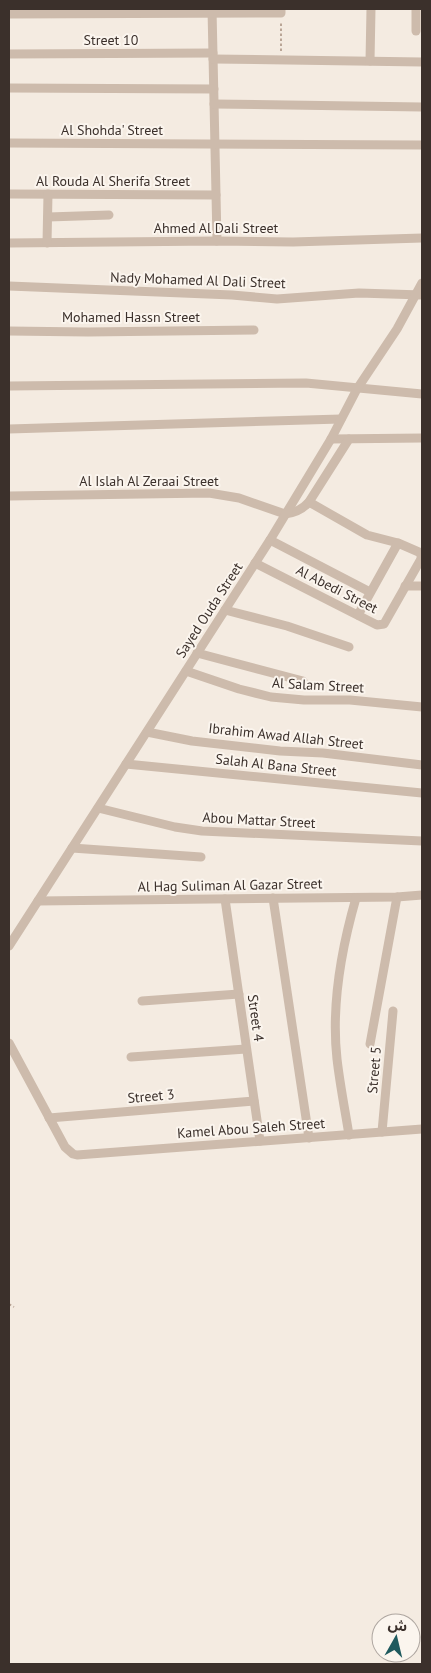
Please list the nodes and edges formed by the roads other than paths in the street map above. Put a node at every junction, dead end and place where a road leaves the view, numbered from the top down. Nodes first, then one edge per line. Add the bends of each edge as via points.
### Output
1 (371, 9) edge
2 (416, 9) edge
3 (212, 11) edge
4 (281, 11) edge
5 (9, 14) edge
6 (416, 31) dead end
7 (9, 54) edge
8 (213, 56) junction
9 (370, 61) junction
10 (422, 62) edge
11 (9, 88) edge
12 (214, 89) junction
13 (214, 104) junction
14 (422, 107) edge
15 (9, 143) edge
16 (215, 144) junction
17 (422, 145) edge
18 (9, 194) edge
19 (48, 194) junction
20 (216, 195) junction
21 (109, 215) dead end
22 (48, 217) junction
23 (422, 238) edge
24 (217, 241) junction
25 (9, 243) edge
26 (47, 243) junction
27 (422, 283) edge
28 (9, 286) edge
29 (419, 294) edge
30 (254, 330) dead end
31 (9, 331) edge
32 (9, 386) edge
33 (357, 389) junction
34 (422, 394) edge
35 (341, 419) junction
36 (9, 429) edge
37 (422, 438) edge
38 (331, 439) junction
39 (349, 439) junction
40 (9, 496) edge
41 (309, 502) junction
42 (285, 514) junction
43 (270, 540) junction
44 (398, 543) junction
45 (255, 563) junction
46 (405, 586) junction
47 (422, 586) edge
48 (370, 592) junction
49 (225, 610) junction
50 (358, 615) junction
51 (349, 647) dead end
52 (197, 653) junction
53 (186, 671) junction
54 (303, 681) dead end
55 (422, 707) edge
56 (147, 732) junction
57 (126, 764) junction
58 (422, 765) edge
59 (422, 793) edge
60 (98, 808) junction
61 (422, 841) edge
62 (72, 848) junction
63 (201, 857) dead end
64 (422, 895) edge
65 (397, 897) junction
66 (273, 898) junction
67 (356, 898) junction
68 (225, 899) junction
69 (38, 901) junction
70 (9, 946) edge
71 (238, 994) junction
72 (142, 1000) dead end
73 (393, 1011) dead end
74 (9, 1043) edge
75 (370, 1044) dead end
76 (246, 1049) junction
77 (132, 1056) dead end
78 (254, 1101) junction
79 (50, 1118) junction
80 (422, 1129) edge
81 (382, 1132) junction
82 (349, 1135) junction
83 (309, 1138) junction
84 (260, 1142) junction

1 - 9 street
2 - 6 street
3 - 4 street
3 - 5 street
3 - 8 street
7 - 8 street, Street 10
8 - 9 street, Street 10
8 - 12 street
9 - 10 street, Street 10
11 - 12 street
12 - 13 street
13 - 14 street
13 - 16 street
15 - 16 street, Al Shohda' Street
16 - 17 street, Al Shohda' Street
16 - 20 street
18 - 19 street, Al Rouda Al Sherifa Street
19 - 20 street, Al Rouda Al Sherifa Street
19 - 22 street
20 - 24 street
21 - 22 street
22 - 26 street
23 - 24 street, Ahmed Al Dali Street
24 - 26 street, Ahmed Al Dali Street
25 - 26 street, Ahmed Al Dali Street
27 - 29 street, Sayed Ouda Street
28 - 29 street, Nady Mohamed Al Dali Street via 277,299 358,293
29 - 33 street, Sayed Ouda Street
30 - 31 street, Mohamed Hassn Street
32 - 33 street via 306,383
33 - 34 street
33 - 35 street, Sayed Ouda Street
35 - 36 street
35 - 38 street, Sayed Ouda Street
37 - 39 street
38 - 39 street
38 - 42 street, Sayed Ouda Street
39 - 41 street
40 - 42 street, Al Islah Al Zeraai Street via 208,494 239,498
41 - 42 street via 296,512
41 - 44 street, Al Abedi Street via 362,534
42 - 43 street, Sayed Ouda Street
43 - 45 street, Sayed Ouda Street
43 - 48 street
44 - 46 street, Al Abedi Street via 422,555
44 - 48 street
45 - 49 street, Sayed Ouda Street
45 - 50 street, Al Abedi Street
46 - 47 street
46 - 50 street, Al Abedi Street via 382,624 377,625
48 - 50 street
49 - 51 street
49 - 52 street, Sayed Ouda Street
52 - 53 street, Sayed Ouda Street
52 - 54 street
53 - 55 street, Al Salam Street via 271,697
53 - 56 street, Sayed Ouda Street
56 - 57 street, Sayed Ouda Street
56 - 58 street, Ibrahim Awad Allah Street via 192,741
57 - 59 street, Salah Al Bana Street
57 - 60 street, Sayed Ouda Street
60 - 61 street, Abou Mattar Street via 202,831
60 - 62 street, Sayed Ouda Street
62 - 63 street
62 - 69 street, Sayed Ouda Street
64 - 65 street, Al Hag Suliman Al Gazar Street
65 - 67 street, Al Hag Suliman Al Gazar Street
65 - 75 street
66 - 67 street, Al Hag Suliman Al Gazar Street
66 - 68 street, Al Hag Suliman Al Gazar Street
66 - 83 street
67 - 82 street via 338,976 336,1017 337,1058
68 - 69 street, Al Hag Suliman Al Gazar Street
68 - 71 street, Street 4
69 - 70 street, Sayed Ouda Street
71 - 72 street
71 - 76 street, Street 4
73 - 81 street, Street 5
74 - 79 street
76 - 77 street
76 - 78 street, Street 4
78 - 79 street, Street 3
78 - 84 street, Street 4
79 - 84 street, Kamel Abou Saleh Street via 65,1148 72,1154
80 - 81 street, Kamel Abou Saleh Street
81 - 82 street, Kamel Abou Saleh Street
82 - 83 street, Kamel Abou Saleh Street
83 - 84 street, Kamel Abou Saleh Street

